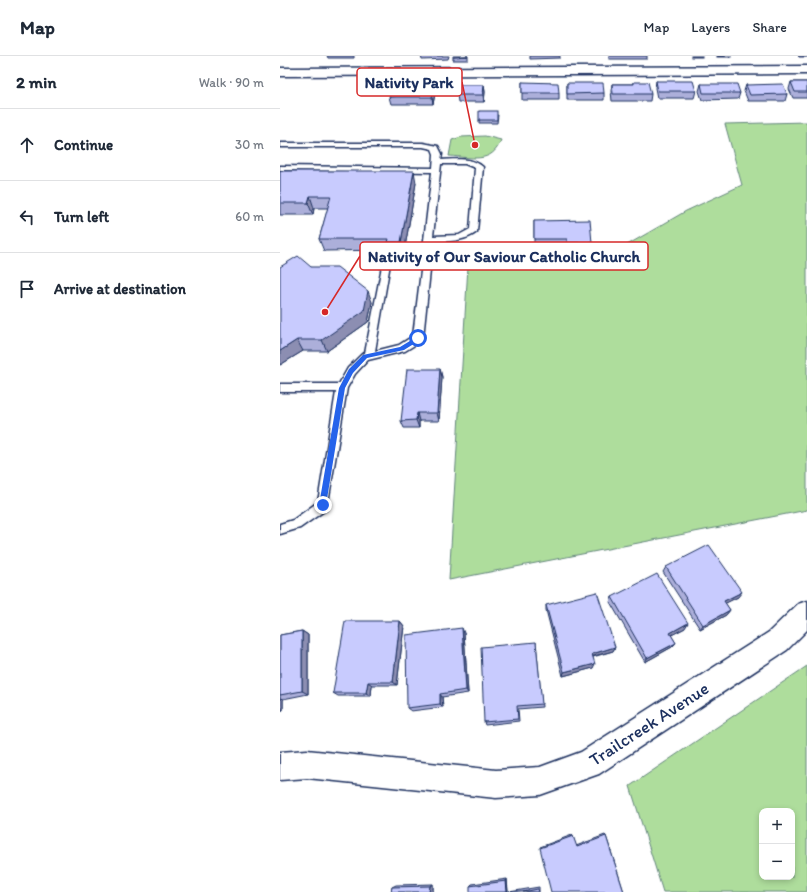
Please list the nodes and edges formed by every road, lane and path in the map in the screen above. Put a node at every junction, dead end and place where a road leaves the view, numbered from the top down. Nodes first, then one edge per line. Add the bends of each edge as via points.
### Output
1 (592, 56) edge
2 (767, 56) edge
3 (772, 70) junction
4 (807, 70) edge
5 (594, 71) junction
6 (280, 72) edge
7 (280, 144) edge
8 (437, 166) junction
9 (280, 168) edge
10 (429, 239) junction
11 (426, 260) junction
12 (369, 356) junction
13 (280, 388) edge
14 (342, 388) junction
15 (280, 529) edge
16 (807, 613) edge
17 (280, 766) edge

1 - 5 street
2 - 3 street
3 - 4 street
3 - 5 street
5 - 6 street via 381,66
7 - 8 lane via 423,144 435,148 438,154
8 - 9 lane
8 - 10 lane
8 - 10 lane via 469,162 479,167 474,230 470,235 462,237
10 - 11 lane
11 - 12 lane via 418,338 402,348
11 - 12 lane via 387,261
12 - 14 lane via 351,371
13 - 14 lane
14 - 15 lane via 323,505 296,524
16 - 17 street, Trailcreek Avenue via 778,641 590,764 540,781 496,784 308,764

